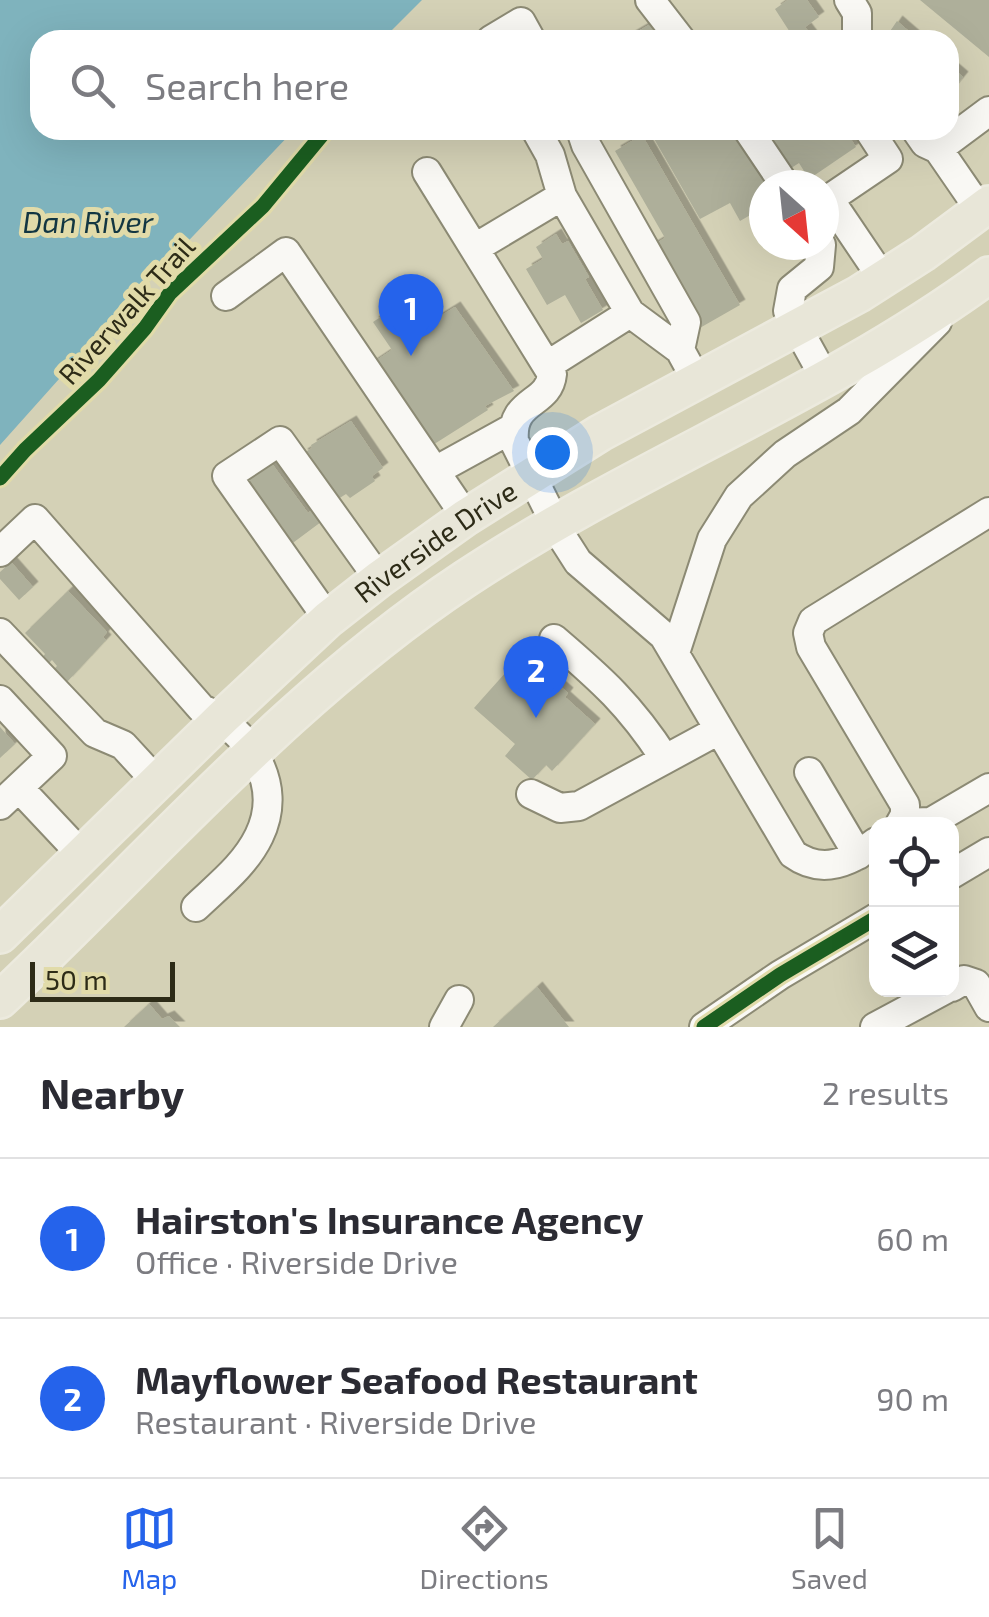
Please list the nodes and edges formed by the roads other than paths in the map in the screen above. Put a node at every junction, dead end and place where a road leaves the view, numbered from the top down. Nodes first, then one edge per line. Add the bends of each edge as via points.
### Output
1 (650, 0) edge
2 (849, 0) edge
3 (673, 30) edge
4 (858, 30) edge
5 (989, 111) edge
6 (959, 133) edge
7 (542, 140) edge
8 (584, 140) edge
9 (755, 140) edge
10 (876, 140) edge
11 (923, 140) edge
12 (950, 140) edge
13 (938, 149) junction
14 (775, 170) edge
15 (427, 172) dead end
16 (562, 196) junction
17 (985, 207) edge
18 (475, 248) junction
19 (820, 260) edge
20 (989, 275) edge
21 (883, 279) junction
22 (226, 296) dead end
23 (949, 304) junction
24 (630, 313) junction
25 (796, 328) junction
26 (680, 350) junction
27 (548, 365) junction
28 (824, 378) junction
29 (696, 381) junction
30 (512, 428) junction
31 (435, 470) junction
32 (530, 475) junction
33 (989, 512) edge
34 (466, 518) junction
35 (554, 524) junction
36 (0, 552) edge
37 (379, 579) junction
38 (328, 619) junction
39 (0, 633) edge
40 (554, 639) dead end
41 (675, 652) junction
42 (0, 700) edge
43 (222, 718) junction
44 (719, 730) junction
45 (252, 750) junction
46 (665, 759) junction
47 (809, 772) dead end
48 (157, 782) junction
49 (989, 788) edge
50 (531, 794) dead end
51 (10, 797) edge
52 (904, 817) edge
53 (940, 817) edge
54 (867, 848) edge
55 (989, 852) edge
56 (82, 855) junction
57 (959, 870) edge
58 (196, 907) dead end
59 (869, 922) edge
60 (1, 933) edge
61 (959, 985) edge
62 (931, 997) edge
63 (0, 1000) edge
64 (459, 1000) dead end
65 (989, 1007) edge
66 (444, 1027) edge
67 (704, 1027) edge
68 (875, 1027) edge

1 - 3 street
2 - 4 street
5 - 6 street
7 - 16 street
8 - 26 street via 686,322
9 - 14 street
10 - 21 street via 888,158 829,199
11 - 13 street
12 - 13 street
13 - 17 street
15 - 18 street
16 - 18 street
16 - 24 street
17 - 21 main road, Riverside Drive
18 - 27 street
19 - 25 street via 788,300
20 - 23 main road, Riverside Drive
21 - 25 main road, Riverside Drive
22 - 31 street via 286,252
23 - 28 main road, Riverside Drive
23 - 41 street via 849,411 785,454 739,496 712,538
24 - 26 street
24 - 27 street
25 - 28 street
25 - 29 main road, Riverside Drive
26 - 29 street
27 - 30 street via 551,384 521,408
28 - 35 main road, Riverside Drive
29 - 32 main road, Riverside Drive
30 - 31 street
30 - 32 street
31 - 34 street
32 - 34 main road, Riverside Drive
32 - 35 street
33 - 52 street via 813,621 808,633 904,805
34 - 37 main road, Riverside Drive
35 - 41 street via 578,562
35 - 45 main road, Riverside Drive via 370,650
36 - 43 street via 34,519 201,708
37 - 38 main road, Riverside Drive
37 - 38 street via 280,441 228,476
38 - 43 main road, Riverside Drive
39 - 48 street via 95,733 122,745
40 - 46 street via 610,686
41 - 44 street
42 - 51 street via 52,756
43 - 45 street
43 - 48 main road, Riverside Drive
44 - 46 street
44 - 54 street via 793,854 816,867 850,860
45 - 58 street via 268,786 260,835
45 - 63 main road, Riverside Drive
46 - 50 street via 579,806 560,808
47 - 54 street
48 - 56 main road, Riverside Drive
49 - 53 street
51 - 56 street
55 - 57 street
56 - 60 main road, Riverside Drive
59 - 67 street
61 - 65 street via 976,984
62 - 68 street
64 - 66 street

